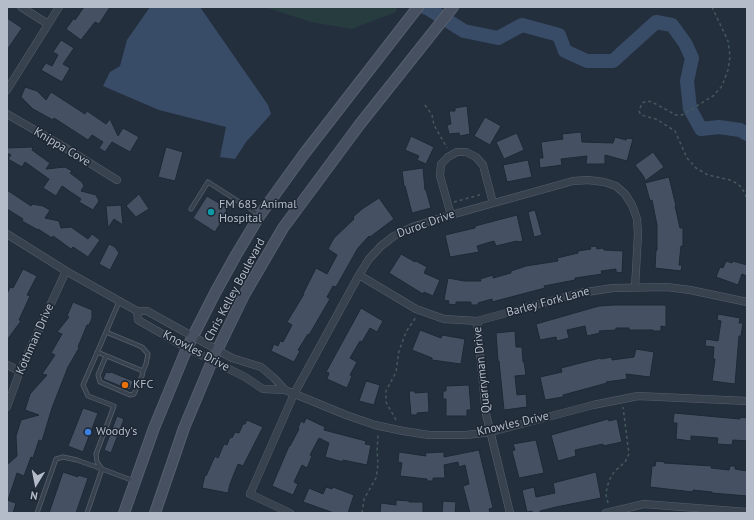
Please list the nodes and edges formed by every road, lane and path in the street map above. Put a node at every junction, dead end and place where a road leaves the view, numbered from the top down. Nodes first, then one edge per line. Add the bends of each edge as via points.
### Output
1 (21, 7) edge
2 (59, 7) edge
3 (418, 7) edge
4 (453, 7) edge
5 (712, 7) edge
6 (48, 24) junction
7 (7, 90) edge
8 (425, 105) dead end
9 (7, 114) edge
10 (447, 148) dead end
11 (117, 180) dead end
12 (485, 193) dead end
13 (747, 198) edge
14 (453, 202) dead end
15 (493, 203) junction
16 (191, 209) dead end
17 (451, 214) junction
18 (260, 215) junction
19 (7, 234) edge
20 (66, 271) junction
21 (359, 275) junction
22 (635, 288) junction
23 (119, 302) junction
24 (747, 302) edge
25 (137, 311) junction
26 (416, 316) dead end
27 (477, 321) junction
28 (106, 332) junction
29 (193, 337) junction
30 (187, 348) junction
31 (217, 351) junction
32 (98, 352) junction
33 (106, 356) junction
34 (212, 361) junction
35 (7, 366) edge
36 (20, 371) junction
37 (143, 371) junction
38 (285, 390) junction
39 (294, 394) junction
40 (747, 401) edge
41 (7, 407) edge
42 (623, 407) dead end
43 (396, 420) dead end
44 (491, 432) junction
45 (378, 435) dead end
46 (102, 469) junction
47 (136, 481) junction
48 (608, 503) dead end
49 (623, 511) edge
50 (742, 512) edge
51 (36, 513) edge
52 (87, 513) edge
53 (124, 513) edge
54 (155, 513) edge
55 (290, 513) edge
56 (362, 513) edge
57 (510, 513) edge
58 (606, 513) edge

1 - 6 street
2 - 6 street
3 - 18 main road, Chris Kelley Boulevard
4 - 31 main road, Chris Kelley Boulevard via 360,124 283,228 244,294
5 - 13 path via 728,41 730,56 722,86 713,96 684,114 676,115 647,101 642,103 639,111 641,115 656,119 675,131 687,158 696,168 708,175 738,184
6 - 7 street
8 - 10 path
9 - 11 street, Knippa Cove
12 - 14 path
15 - 17 street, Duroc Drive
15 - 17 street via 483,166 476,157 466,152 456,152 441,164 440,176
15 - 22 street, Duroc Drive via 572,182 588,180 616,186 625,194 637,219
16 - 18 lane via 208,182
17 - 21 street, Duroc Drive via 394,236 369,259
18 - 29 main road, Chris Kelley Boulevard via 214,293
19 - 20 street, Knowles Drive
20 - 23 street, Knowles Drive
20 - 36 street, Kothman Drive
21 - 27 street, Barley Fork Lane via 430,315 444,319
21 - 39 street, Duroc Drive
22 - 24 street, Barley Fork Lane via 667,287
22 - 27 street, Barley Fork Lane via 607,288 580,293
23 - 25 street, Knowles Drive
23 - 28 lane
25 - 29 street, Knowles Drive via 147,311
25 - 30 street, Knowles Drive via 138,320
26 - 43 path via 406,332 399,351 396,372 386,391 386,402
27 - 44 street, Quarryman Drive via 486,414
28 - 32 lane
28 - 37 lane via 142,348 148,354
29 - 30 main road, Chris Kelley Boulevard
29 - 31 street, Knowles Drive
30 - 34 street, Knowles Drive
30 - 47 main road, Chris Kelley Boulevard via 154,428
31 - 34 main road, Chris Kelley Boulevard
31 - 38 street, Knowles Drive via 261,367
32 - 33 lane
32 - 46 lane via 83,386 88,396 114,406 96,454 97,462
33 - 37 lane
33 - 37 lane via 98,375 100,382 130,395 134,394
34 - 38 street, Knowles Drive via 263,389
34 - 54 main road, Chris Kelley Boulevard via 184,428
35 - 36 street
36 - 41 street, Kothman Drive
38 - 39 street, Knowles Drive
39 - 44 street, Knowles Drive via 360,420 403,431 429,435
39 - 55 street, Duroc Drive via 250,494
40 - 44 street, Knowles Drive via 638,396
42 - 48 path via 629,454 610,479 606,495
44 - 57 street, Quarryman Drive
45 - 56 path via 376,478 364,500
46 - 47 lane
46 - 51 lane via 77,460 56,459
46 - 52 lane
47 - 53 main road, Chris Kelley Boulevard
49 - 50 street via 644,504
49 - 58 street

